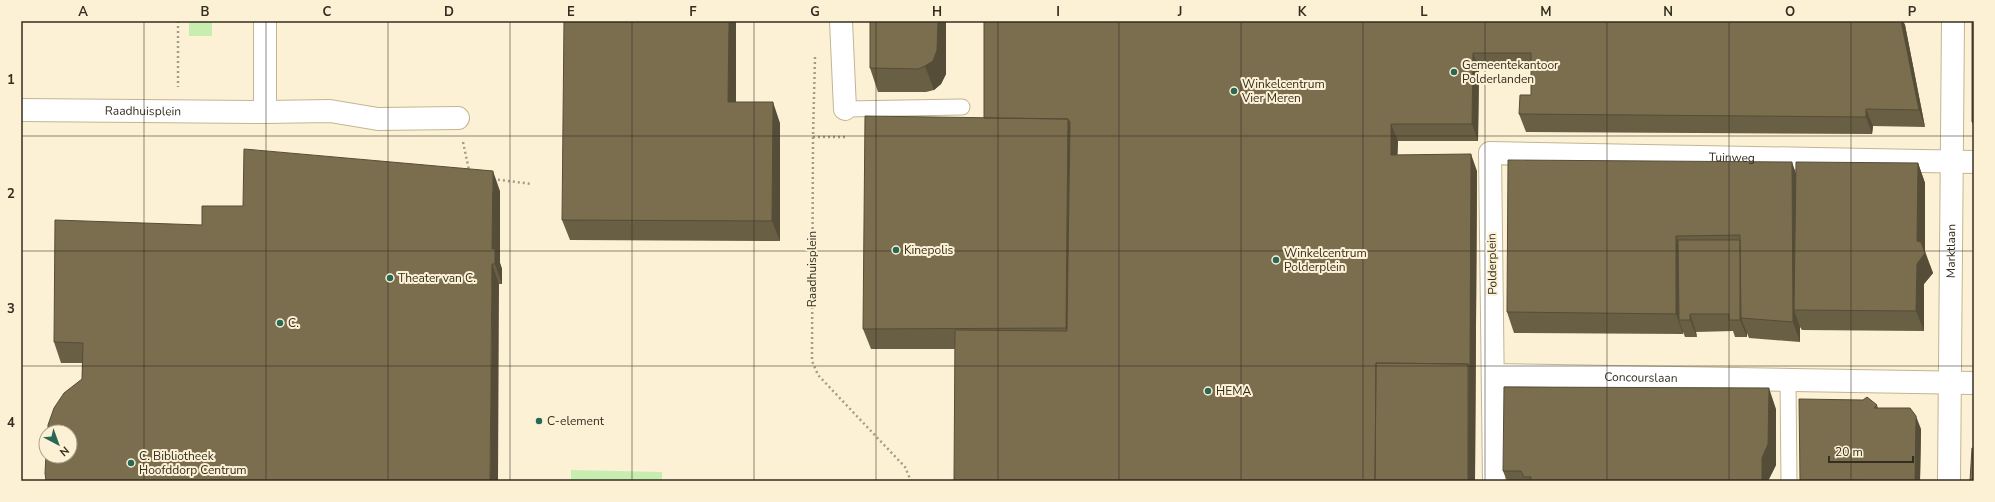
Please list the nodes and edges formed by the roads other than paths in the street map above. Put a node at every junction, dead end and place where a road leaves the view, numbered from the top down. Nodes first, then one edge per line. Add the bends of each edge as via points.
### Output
1 (265, 21) edge
2 (841, 21) edge
3 (1953, 21) edge
4 (962, 107) dead end
5 (845, 109) joint
6 (21, 110) edge
7 (265, 112) junction
8 (458, 118) road end
9 (1490, 153) joint
10 (1952, 162) junction
11 (1974, 162) edge
12 (1493, 375) junction
13 (1788, 380) junction
14 (1949, 383) junction
15 (1974, 384) edge
16 (1494, 481) edge
17 (1789, 481) edge
18 (1949, 481) edge

1 - 7 street
2 - 5 street
3 - 10 street, Marktlaan
4 - 5 lane
6 - 7 street, Raadhuisplein
7 - 8 street, Raadhuisplein via 330,111 378,119
9 - 10 street, Tuinweg
9 - 12 street, Polderplein
10 - 11 street, Tuinweg
10 - 14 street, Marktlaan
12 - 13 street, Concourslaan
12 - 16 street, Polderplein
13 - 14 street, Concourslaan
13 - 17 lane
14 - 15 street, Concourslaan
14 - 18 street, Marktlaan

